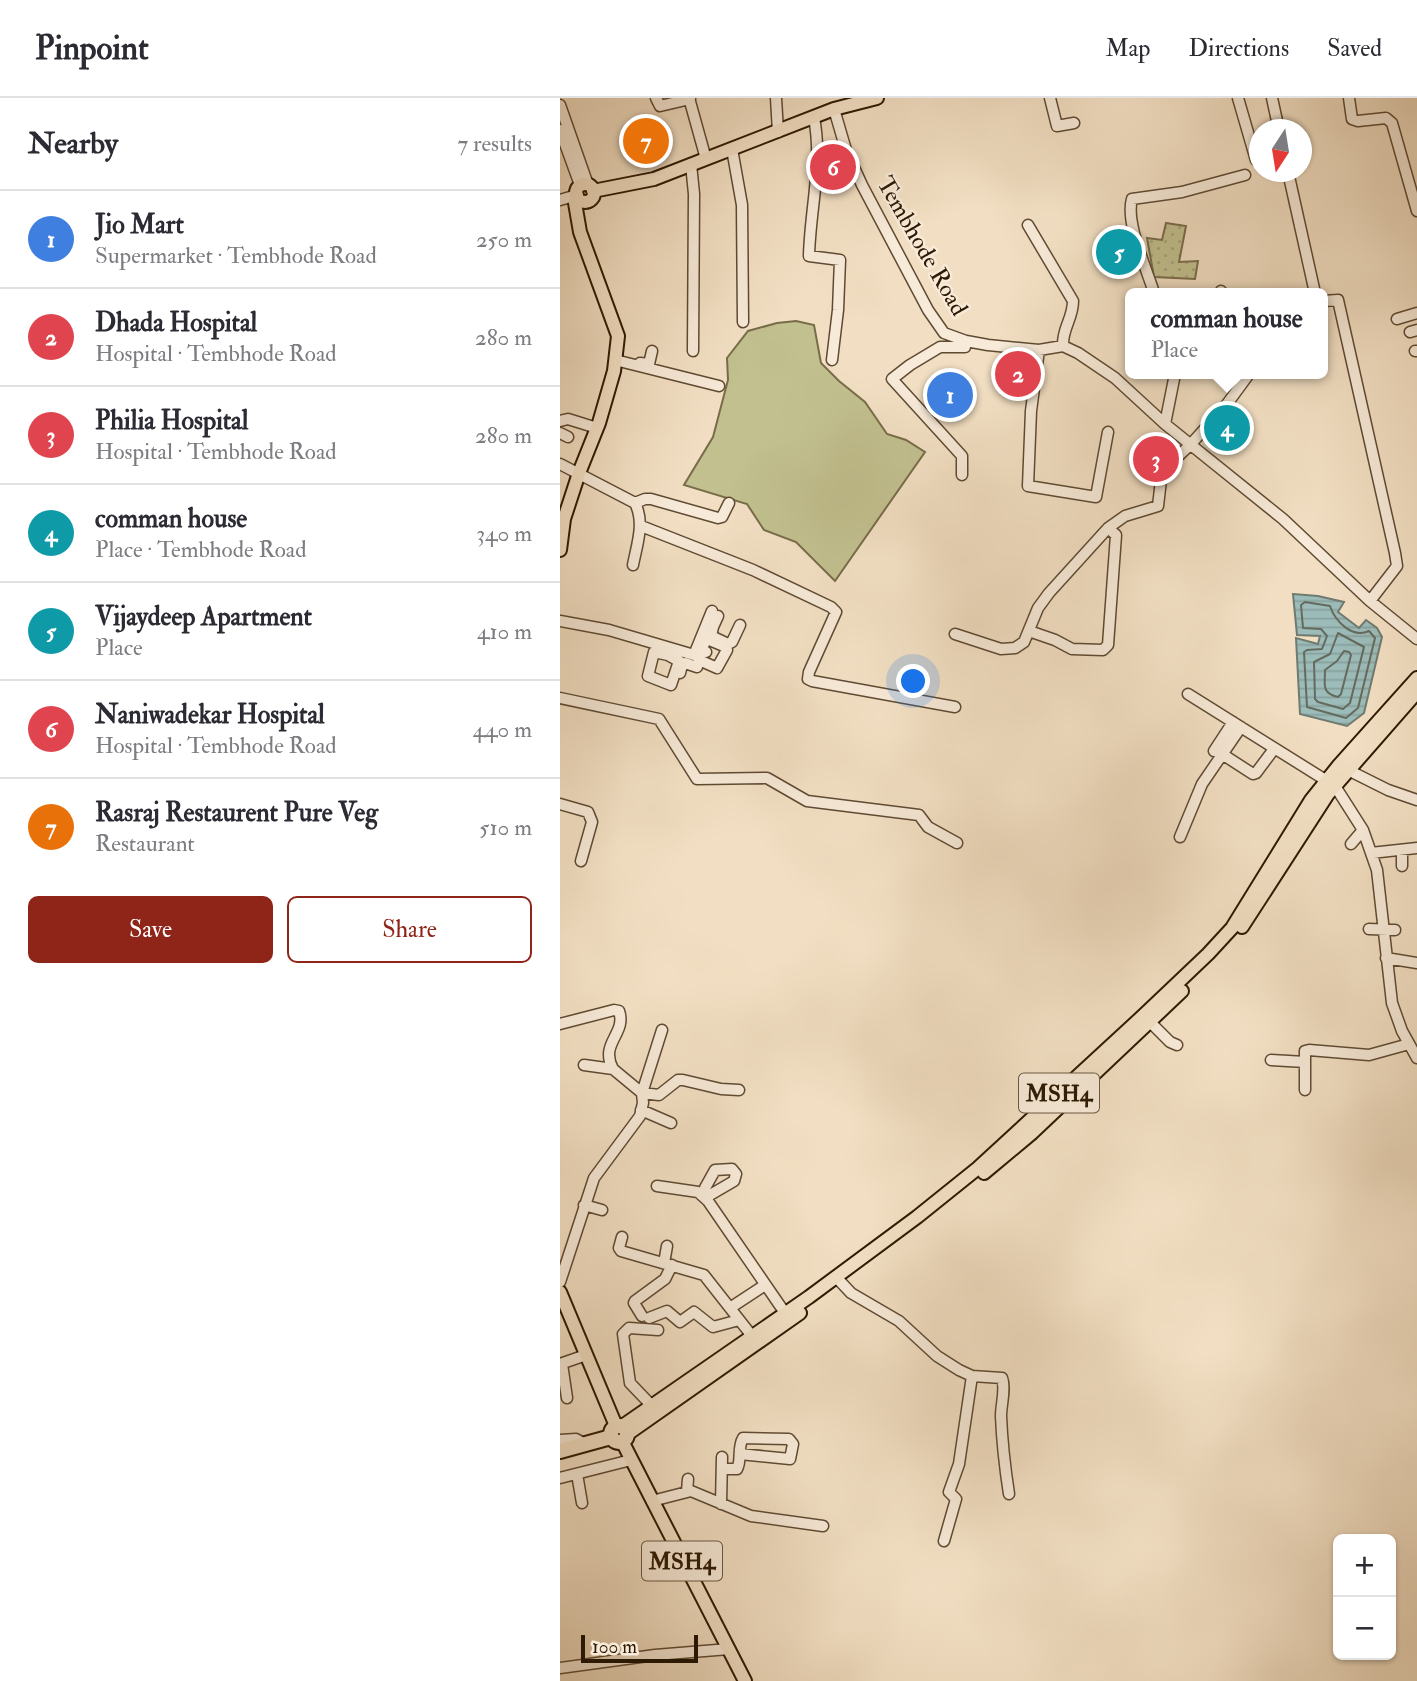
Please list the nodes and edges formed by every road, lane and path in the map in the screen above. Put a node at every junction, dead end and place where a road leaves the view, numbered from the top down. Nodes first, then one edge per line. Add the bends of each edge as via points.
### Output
1 (656, 98) edge
2 (776, 98) edge
3 (877, 98) edge
4 (1050, 98) edge
5 (1238, 98) edge
6 (1272, 98) edge
7 (1349, 98) edge
8 (686, 99) edge
9 (560, 105) edge
10 (834, 110) junction
11 (814, 118) junction
12 (1277, 119) edge
13 (1074, 123) dead end
14 (560, 130) edge
15 (778, 131) junction
16 (1249, 136) edge
17 (732, 149) junction
18 (706, 159) junction
19 (691, 164) junction
20 (1245, 175) dead end
21 (1290, 182) edge
22 (584, 189) junction
23 (560, 200) edge
24 (1417, 211) edge
25 (1028, 225) dead end
26 (1152, 288) edge
27 (1314, 288) edge
28 (1328, 301) edge
29 (1417, 313) edge
30 (1397, 319) dead end
31 (743, 322) dead end
32 (966, 341) junction
33 (1063, 346) junction
34 (1039, 350) junction
35 (652, 351) dead end
36 (693, 351) dead end
37 (615, 359) junction
38 (832, 360) dead end
39 (1174, 379) edge
40 (1245, 379) edge
41 (719, 386) dead end
42 (560, 421) edge
43 (1165, 424) junction
44 (597, 428) junction
45 (1108, 432) dead end
46 (1191, 444) junction
47 (560, 464) edge
48 (579, 473) junction
49 (962, 475) dead end
50 (635, 503) junction
51 (729, 503) dead end
52 (641, 526) junction
53 (1108, 528) junction
54 (560, 550) edge
55 (633, 565) dead end
56 (1370, 601) junction
57 (715, 613) dead end
58 (560, 621) edge
59 (740, 625) dead end
60 (710, 626) junction
61 (1029, 631) junction
62 (956, 634) dead end
63 (1417, 639) edge
64 (699, 651) junction
65 (697, 667) junction
66 (709, 670) dead end
67 (1417, 678) edge
68 (679, 681) dead end
69 (1417, 692) edge
70 (1188, 694) dead end
71 (560, 698) edge
72 (955, 707) dead end
73 (1237, 725) junction
74 (1274, 749) junction
75 (1218, 753) junction
76 (1348, 770) junction
77 (1330, 784) junction
78 (1417, 800) edge
79 (560, 804) edge
80 (1363, 830) junction
81 (1180, 837) dead end
82 (957, 843) dead end
83 (1351, 844) dead end
84 (1417, 848) edge
85 (1402, 850) junction
86 (1371, 853) junction
87 (581, 861) dead end
88 (1402, 866) dead end
89 (1369, 929) dead end
90 (1390, 929) junction
91 (1386, 958) junction
92 (1417, 964) edge
93 (1150, 1022) junction
94 (560, 1024) edge
95 (662, 1030) dead end
96 (1128, 1036) junction
97 (1409, 1044) junction
98 (1177, 1045) dead end
99 (1417, 1058) edge
100 (1271, 1060) dead end
101 (1305, 1062) junction
102 (584, 1065) dead end
103 (612, 1069) junction
104 (739, 1090) dead end
105 (1305, 1090) dead end
106 (642, 1093) junction
107 (642, 1110) junction
108 (671, 1123) dead end
109 (657, 1186) dead end
110 (584, 1206) junction
111 (602, 1210) dead end
112 (622, 1237) dead end
113 (667, 1246) dead end
114 (668, 1264) junction
115 (839, 1280) junction
116 (560, 1282) edge
117 (765, 1284) junction
118 (560, 1292) edge
119 (730, 1308) junction
120 (785, 1313) junction
121 (739, 1320) junction
122 (658, 1330) dead end
123 (752, 1336) junction
124 (586, 1355) junction
125 (561, 1364) edge
126 (972, 1376) junction
127 (567, 1398) dead end
128 (652, 1406) junction
129 (619, 1433) junction
130 (560, 1440) edge
131 (584, 1444) junction
132 (560, 1451) edge
133 (740, 1454) junction
134 (722, 1457) dead end
135 (631, 1460) junction
136 (722, 1469) junction
137 (577, 1474) junction
138 (560, 1478) edge
139 (688, 1479) dead end
140 (687, 1491) junction
141 (1009, 1494) dead end
142 (652, 1501) junction
143 (582, 1503) dead end
144 (721, 1504) junction
145 (822, 1526) dead end
146 (944, 1541) dead end
147 (729, 1649) junction
148 (560, 1668) edge
149 (745, 1681) edge

1 - 8 street via 660,106
2 - 15 street
3 - 10 main road
4 - 13 street via 1057,126
5 - 16 street
6 - 12 street
7 - 24 street via 1352,119 1386,118 1392,123
8 - 18 street
9 - 22 street
10 - 11 main road
10 - 32 street, Tembhode Road via 846,150 928,310 944,333
11 - 15 main road
11 - 38 street via 818,160 809,256 840,260
14 - 22 street
15 - 17 main road
17 - 18 main road
17 - 31 street via 742,205
18 - 19 main road
19 - 22 main road via 653,178
19 - 36 street
20 - 26 street via 1182,192 1132,199 1132,224
21 - 27 street
22 - 23 street
22 - 37 main road via 575,203 580,233 618,336
25 - 33 street via 1073,301 1073,312 1062,333
28 - 56 street via 1338,300 1397,566
29 - 30 street
32 - 34 street, Tembhode Road
32 - 49 street via 965,346 940,347 892,379 962,456
33 - 34 street, Tembhode Road
33 - 43 street via 1115,378
34 - 45 street via 1028,486 1096,497
35 - 37 street via 647,365
37 - 41 street
37 - 44 main road
39 - 43 street
40 - 46 street
42 - 44 street
43 - 46 street
44 - 48 main road
46 - 53 street via 1161,480 1158,506 1125,516
46 - 56 street via 1283,519
47 - 48 street
48 - 50 street
48 - 54 main road via 564,519
50 - 51 street via 651,499 718,518
50 - 52 street
52 - 55 street
52 - 72 street via 831,607 836,612 808,679
53 - 61 street via 1049,593
53 - 61 street via 1116,535 1108,645 1103,650 1072,649
56 - 63 street
57 - 60 street
58 - 64 street via 609,630 669,652
59 - 60 street via 728,644 711,636
60 - 64 street
61 - 62 street via 1015,648 1001,649
64 - 65 street
65 - 66 street
65 - 68 street via 682,665
67 - 77 main road, MSH4 via 1372,718
69 - 76 main road, MSH4
70 - 73 street
71 - 82 street via 659,719 697,779 767,778 807,801 919,815 928,827
73 - 74 street
73 - 75 street
74 - 75 street via 1253,774
74 - 77 street
75 - 81 street
76 - 77 main road, MSH4
76 - 78 street
77 - 80 street
77 - 93 main road, MSH4 via 1253,913 1229,944
77 - 96 main road, MSH4 via 1295,823 1232,928
79 - 87 street via 591,816
80 - 83 street
80 - 86 street
84 - 85 street
85 - 86 street
85 - 88 street
86 - 90 street
89 - 90 street
90 - 91 street
91 - 92 street
91 - 97 street via 1392,1003
93 - 96 main road, MSH4
93 - 98 street
94 - 103 street via 619,1011 619,1031 609,1047
95 - 106 street
96 - 115 main road, MSH4 via 1068,1093
97 - 99 street
97 - 101 street via 1369,1055 1309,1050
100 - 101 street
101 - 105 street
102 - 103 street
103 - 106 street
104 - 106 street via 677,1080 659,1095
106 - 107 street
107 - 108 street
107 - 110 street via 594,1178
109 - 117 street via 704,1194
110 - 111 street
110 - 116 street
112 - 114 street via 621,1251
113 - 114 street
114 - 119 street via 704,1275
114 - 121 street via 665,1279 634,1303 645,1317 667,1311 680,1322 694,1312 713,1327
115 - 120 main road, MSH4
115 - 126 street via 851,1293 899,1321 937,1356
115 - 129 main road, MSH4 via 699,1386
117 - 119 street
117 - 120 street
118 - 124 main road
119 - 121 street
120 - 123 main road, MSH4
121 - 123 street
122 - 128 street via 629,1328 623,1334 630,1383
123 - 128 main road, MSH4
124 - 125 street
124 - 129 main road
125 - 127 street
126 - 141 street via 1002,1378 1004,1384 1002,1429
126 - 146 street via 959,1464 949,1492 956,1499
128 - 129 main road, MSH4
129 - 131 highway
129 - 135 main road, MSH4
130 - 131 street via 576,1439
131 - 132 highway
133 - 133 street via 743,1438 793,1444 790,1459
133 - 136 street via 737,1469
134 - 136 street
135 - 137 street
135 - 142 main road, MSH4
136 - 144 street
137 - 138 street
137 - 143 street
139 - 140 street
140 - 142 street
140 - 144 street
142 - 147 main road, MSH4
144 - 145 street via 751,1516
147 - 148 street
147 - 149 main road, MSH4

